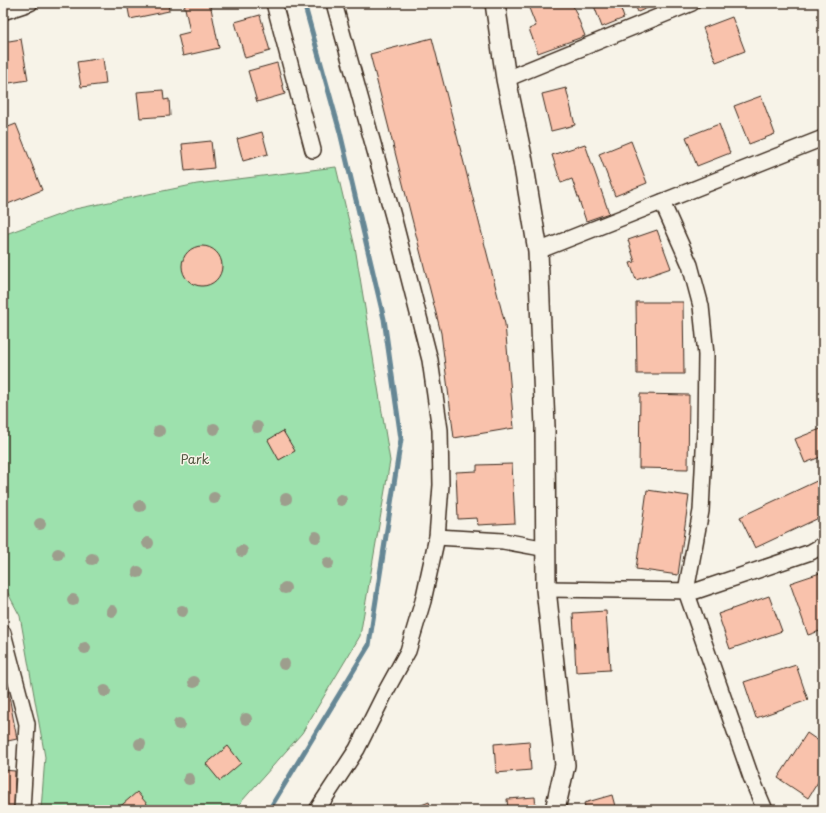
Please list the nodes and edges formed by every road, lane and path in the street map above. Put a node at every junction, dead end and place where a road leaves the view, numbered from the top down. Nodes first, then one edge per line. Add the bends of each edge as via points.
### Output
1 (30, 3) edge
2 (274, 3) edge
3 (334, 3) edge
4 (495, 3) edge
5 (692, 3) edge
6 (3, 12) edge
7 (506, 80) junction
8 (823, 138) edge
9 (313, 150) dead end
10 (662, 202) junction
11 (538, 251) junction
12 (437, 537) junction
13 (823, 545) edge
14 (547, 549) junction
15 (546, 589) junction
16 (686, 591) junction
17 (3, 633) edge
18 (22, 810) edge
19 (317, 810) edge
20 (555, 810) edge
21 (765, 810) edge

1 - 6 street
2 - 9 street
3 - 12 street via 430,360 440,430 441,485
4 - 7 street
5 - 7 street
7 - 11 street
8 - 10 street
10 - 11 street
10 - 16 street via 690,264 701,306 706,355 702,510
11 - 14 street
12 - 14 street via 503,541
12 - 19 street via 424,601 408,651 357,749
13 - 16 street via 812,552 704,589
14 - 15 street
15 - 16 street
15 - 20 street via 565,765
16 - 21 street via 751,778
17 - 18 street via 27,724

